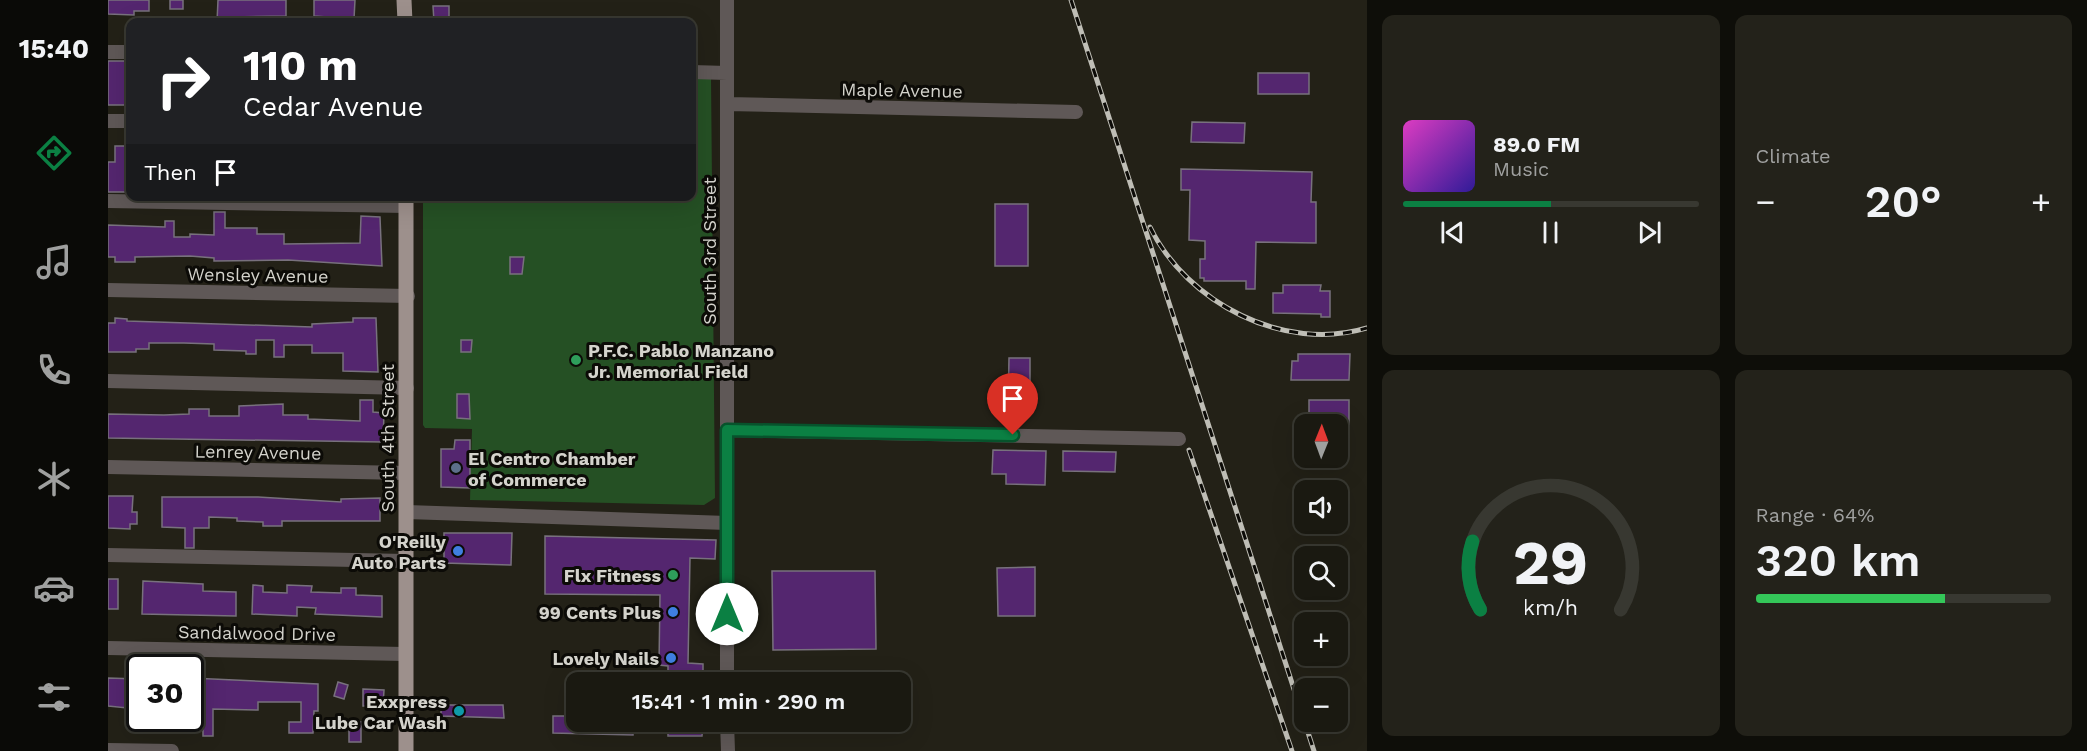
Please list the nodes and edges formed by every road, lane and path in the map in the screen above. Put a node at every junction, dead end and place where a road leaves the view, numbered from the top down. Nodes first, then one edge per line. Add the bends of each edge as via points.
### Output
1 (404, 0) edge
2 (726, 0) edge
3 (405, 18) edge
4 (108, 52) edge
5 (126, 52) edge
6 (696, 72) edge
7 (727, 73) junction
8 (727, 104) junction
9 (1076, 112) dead end
10 (108, 121) edge
11 (126, 121) edge
12 (108, 201) edge
13 (406, 201) edge
14 (108, 290) edge
15 (408, 296) junction
16 (108, 381) edge
17 (407, 388) junction
18 (727, 430) junction
19 (1179, 439) dead end
20 (108, 467) edge
21 (406, 473) junction
22 (406, 512) junction
23 (727, 523) junction
24 (108, 555) edge
25 (406, 561) junction
26 (108, 648) edge
27 (404, 654) junction
28 (727, 672) edge
29 (728, 732) edge
30 (108, 750) edge
31 (172, 751) edge
32 (406, 751) edge
33 (728, 751) edge

1 - 3 main road
2 - 7 street, South 3rd Street
4 - 5 street
6 - 7 street
7 - 8 street, South 3rd Street
8 - 9 street, Maple Avenue
8 - 18 street, South 3rd Street
10 - 11 street
12 - 13 street
13 - 15 main road, South 4th Street
14 - 15 street, Wensley Avenue
15 - 17 main road, South 4th Street
16 - 17 street
17 - 21 main road, South 4th Street
18 - 19 street
18 - 23 street, South 3rd Street
20 - 21 street, Lenrey Avenue
21 - 22 main road, South 4th Street
22 - 23 street
22 - 25 main road, South 4th Street
23 - 28 street, South 3rd Street
24 - 25 street
25 - 27 main road, South 4th Street
26 - 27 street, Sandalwood Drive
27 - 32 main road, South 4th Street
29 - 33 street
30 - 31 street

